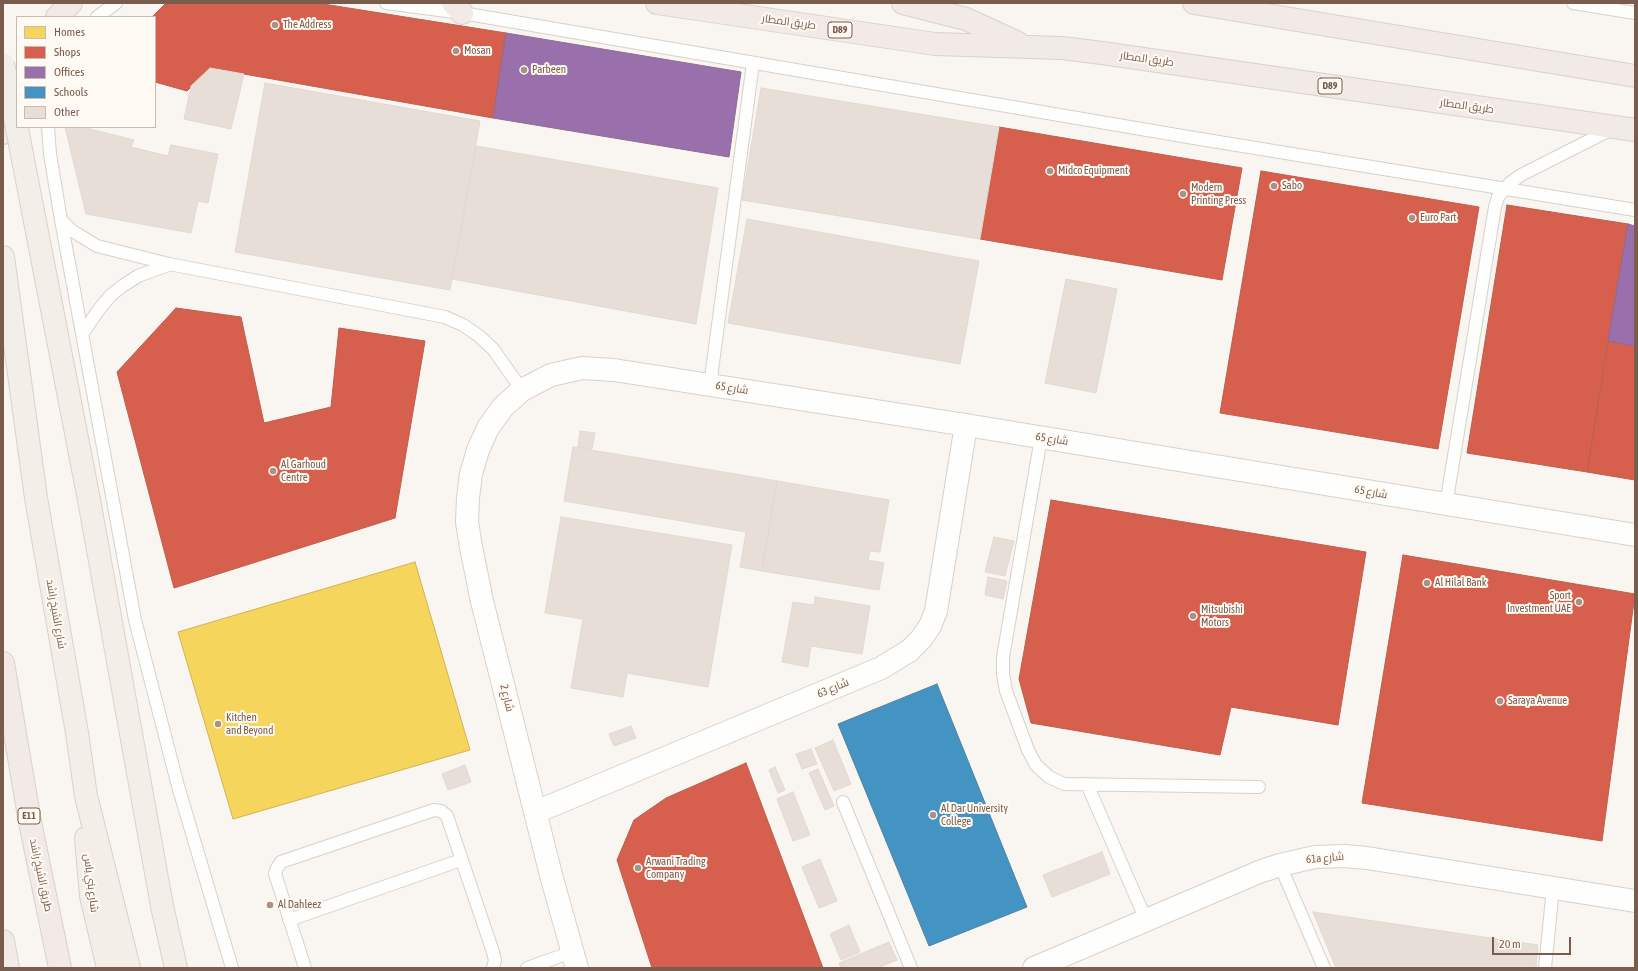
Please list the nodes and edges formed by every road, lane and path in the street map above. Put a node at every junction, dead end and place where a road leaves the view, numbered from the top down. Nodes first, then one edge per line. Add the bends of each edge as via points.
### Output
1 (71, 3) edge
2 (116, 3) edge
3 (386, 3) edge
4 (657, 3) edge
5 (902, 3) edge
6 (1194, 3) edge
7 (1574, 3) edge
8 (457, 8) edge
9 (1635, 13) edge
10 (58, 16) edge
11 (98, 16) edge
12 (1025, 46) junction
13 (753, 63) junction
14 (3, 64) edge
15 (1635, 76) edge
16 (16, 88) edge
17 (16, 121) edge
18 (17, 128) edge
19 (48, 128) edge
20 (1626, 129) edge
21 (3, 134) edge
22 (1504, 189) junction
23 (1635, 210) edge
24 (61, 220) junction
25 (3, 257) edge
26 (169, 264) junction
27 (82, 334) junction
28 (710, 385) junction
29 (522, 390) junction
30 (966, 425) junction
31 (488, 428) joint
32 (1041, 438) junction
33 (1446, 505) junction
34 (1635, 535) edge
35 (3, 663) edge
36 (1087, 784) junction
37 (1259, 787) dead end
38 (86, 796) junction
39 (844, 802) dead end
40 (536, 812) junction
41 (462, 860) junction
42 (1280, 865) junction
43 (1553, 888) junction
44 (1635, 901) edge
45 (289, 920) junction
46 (1146, 920) junction
47 (3, 941) edge
48 (574, 960) edge
49 (8, 968) edge
50 (60, 968) edge
51 (108, 968) edge
52 (129, 968) edge
53 (176, 968) edge
54 (232, 968) edge
55 (305, 968) edge
56 (493, 968) edge
57 (527, 968) edge
58 (910, 968) edge
59 (1034, 968) edge
60 (1324, 968) edge
61 (1545, 968) edge

1 - 10 highway
2 - 11 lane
3 - 8 lane
4 - 12 highway, طريق المطار / D89 via 935,44
5 - 12 highway via 966,19
6 - 15 highway
7 - 9 lane
8 - 13 lane
12 - 20 highway, طريق المطار / D89 via 1102,53
13 - 22 lane
13 - 28 lane
14 - 17 main road, bridge
16 - 21 highway
18 - 53 main road, bridge via 89,500 162,906
19 - 24 lane
20 - 22 lane via 1521,175
22 - 23 lane
22 - 33 lane via 1495,208
24 - 26 lane via 71,230 97,246
24 - 27 lane
25 - 38 main road, شارع الشيخ راشد via 36,498
26 - 27 lane via 138,276 124,285 100,308
26 - 29 lane via 445,317 463,325 493,349
27 - 54 lane via 135,620 178,786
28 - 29 street, شارع 65 via 614,370 582,368 551,375
28 - 30 street, شارع 65
29 - 31 street, شارع 65 via 503,407
30 - 32 street, شارع 65
30 - 40 street, شارع 63 via 936,611 930,626 909,651 896,661 880,668
31 - 40 street, شارع 2 via 471,474 467,522 482,601
32 - 33 street, شارع 65
32 - 36 lane via 1003,657 1003,674 1006,691 1036,765 1064,784
33 - 34 street, شارع 65
35 - 50 highway, طريق الشيخ راشد / E11 via 28,814
36 - 37 lane
36 - 46 lane
38 - 51 main road, شارع بني ياس via 87,862 91,896
38 - 52 main road, شارع الشيخ راشد
39 - 58 lane
40 - 48 street, شارع 2
41 - 45 lane
41 - 45 lane via 446,816 441,811 434,810 280,862 275,874
41 - 56 lane via 493,952
42 - 43 street, 61a شارع via 1315,857 1344,856
42 - 46 street, 61a شارع
42 - 60 lane
43 - 44 street, 61a شارع
43 - 61 lane
45 - 55 lane
46 - 59 street, 61a شارع
47 - 49 highway
48 - 57 lane

